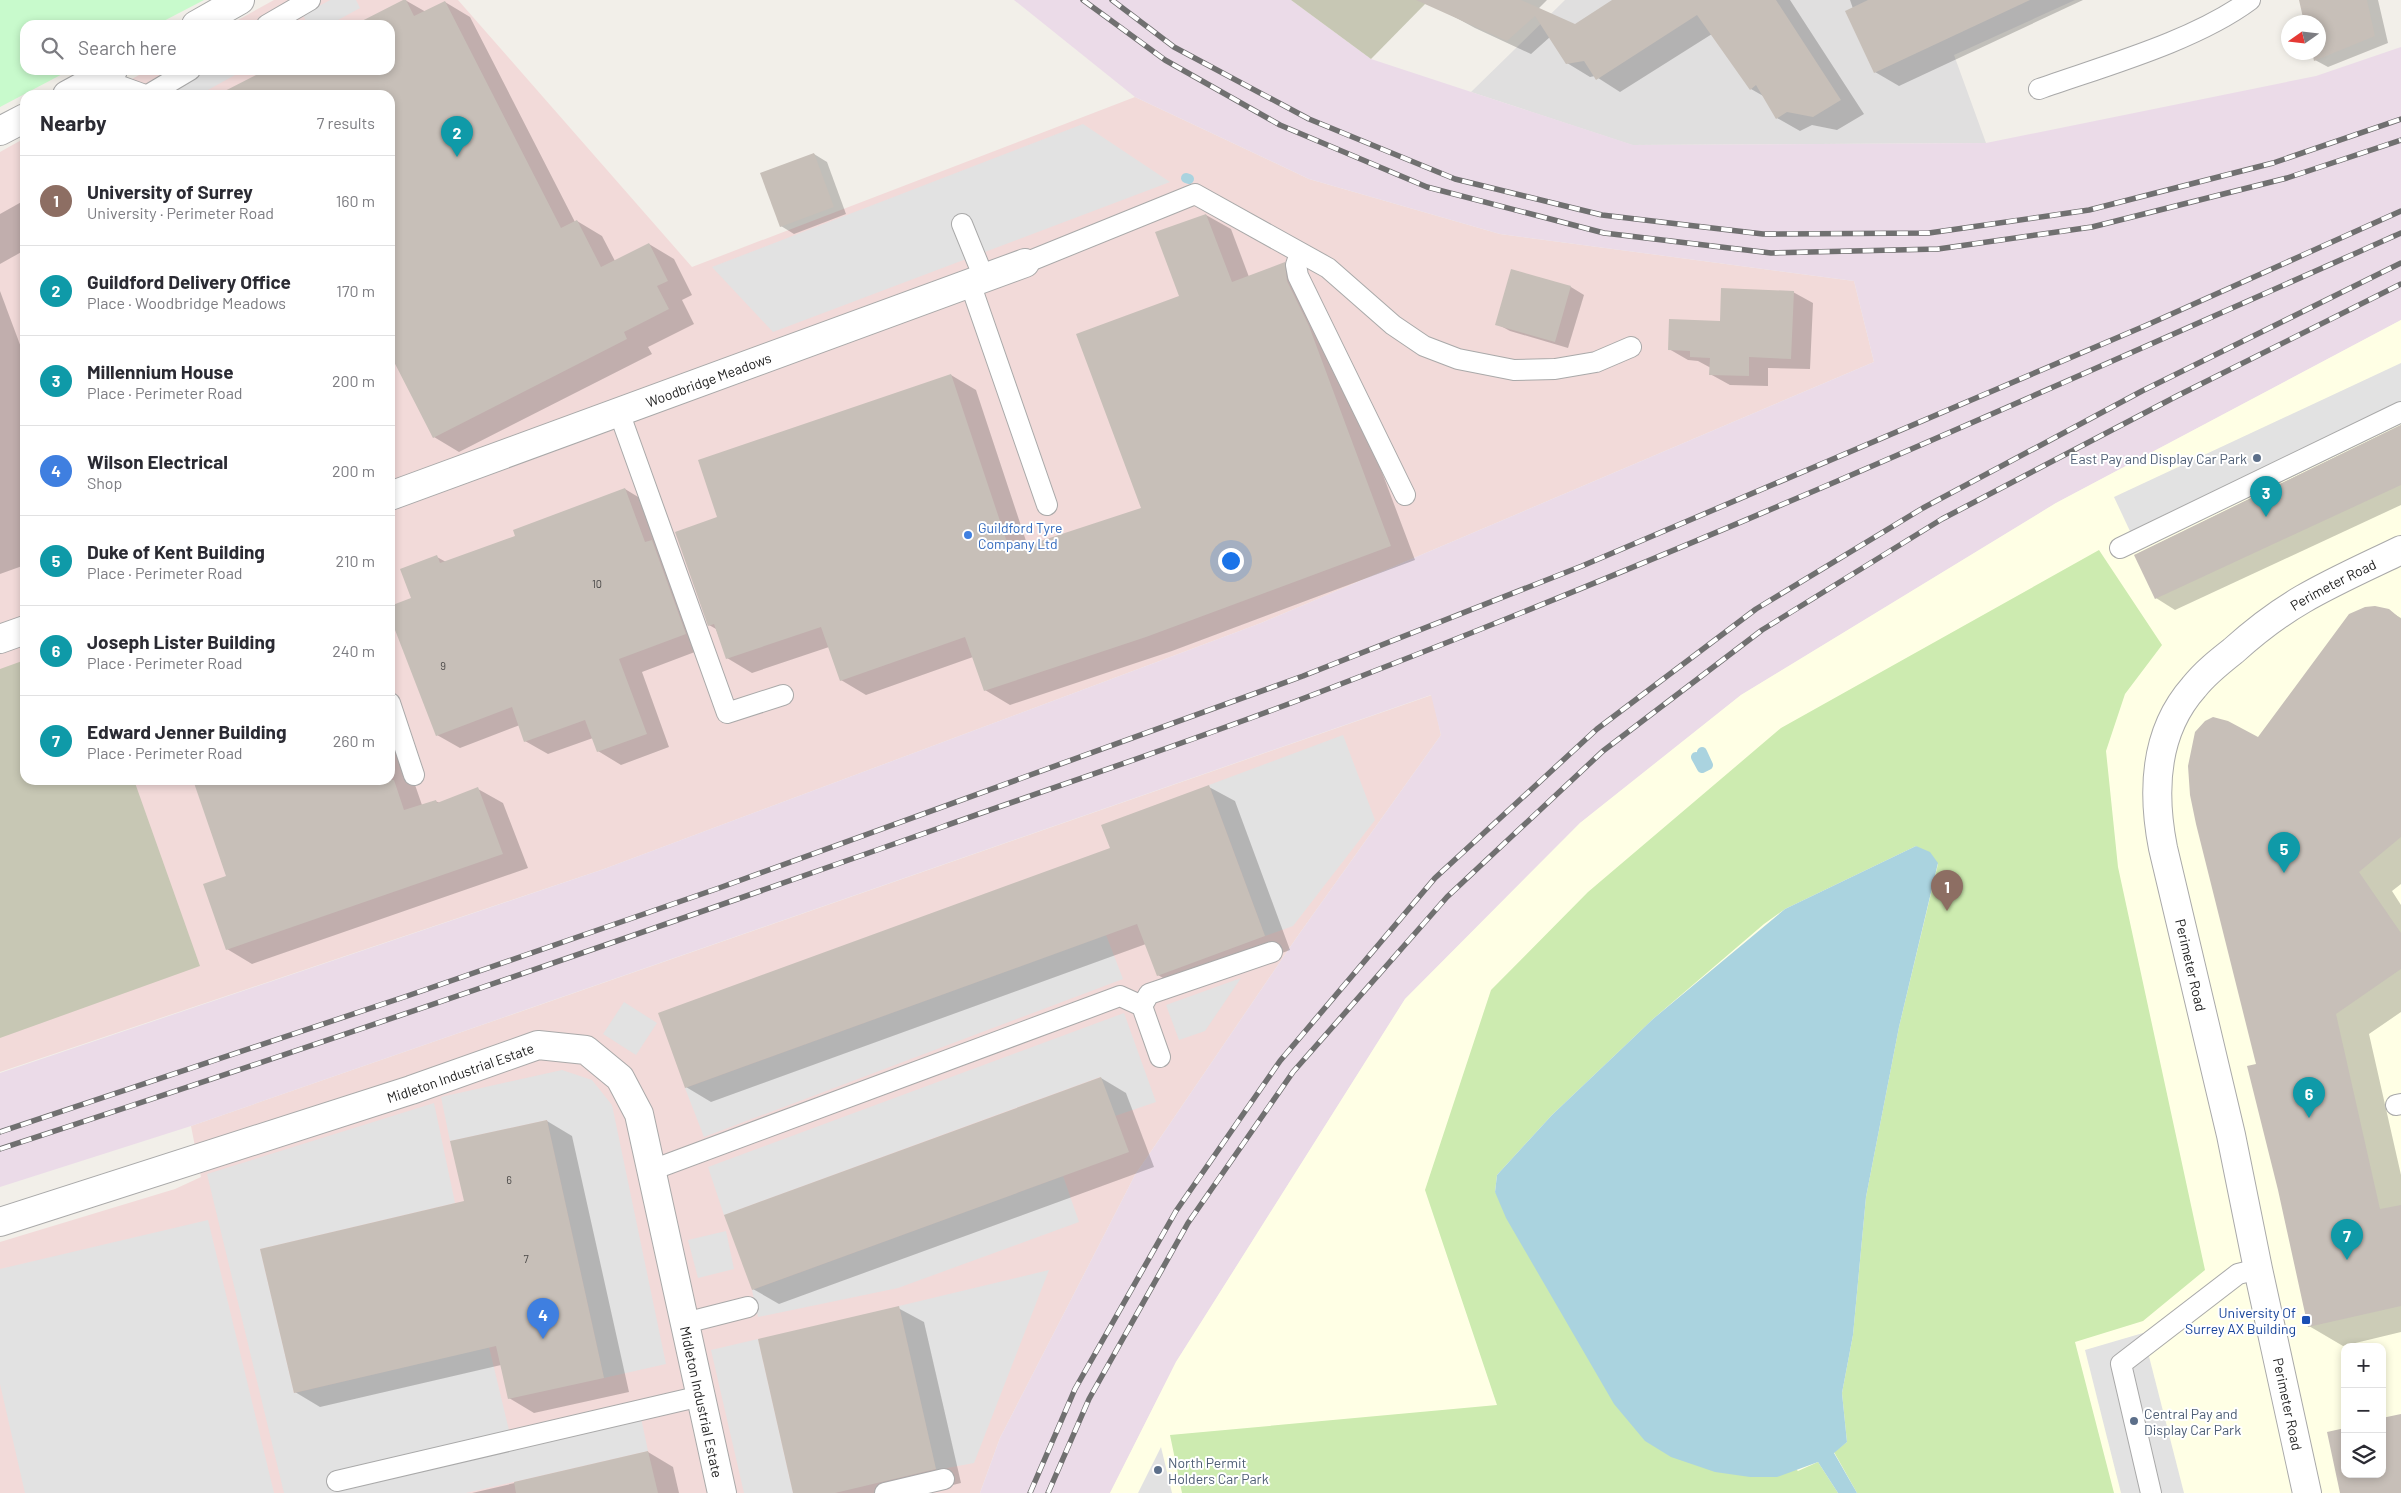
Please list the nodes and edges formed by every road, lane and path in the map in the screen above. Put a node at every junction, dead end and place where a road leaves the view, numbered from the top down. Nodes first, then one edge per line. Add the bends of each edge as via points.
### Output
1 (240, 0) edge
2 (310, 0) edge
3 (2250, 0) edge
4 (205, 20) edge
5 (276, 20) edge
6 (181, 75) edge
7 (106, 81) edge
8 (2039, 88) dead end
9 (81, 90) edge
10 (132, 90) edge
11 (155, 90) edge
12 (20, 121) edge
13 (0, 131) edge
14 (962, 224) dead end
15 (1300, 253) junction
16 (1025, 263) joint
17 (977, 280) junction
18 (1631, 347) dead end
19 (619, 412) junction
20 (2401, 412) edge
21 (395, 494) edge
22 (1405, 496) dead end
23 (1048, 505) dead end
24 (2120, 548) dead end
25 (2401, 550) edge
26 (20, 632) edge
27 (0, 639) edge
28 (782, 695) dead end
29 (395, 718) edge
30 (414, 775) dead end
31 (1272, 952) dead end
32 (1142, 1006) junction
33 (1160, 1057) dead end
34 (652, 1170) junction
35 (0, 1222) edge
36 (2258, 1269) junction
37 (748, 1307) dead end
38 (685, 1323) junction
39 (700, 1396) junction
40 (944, 1479) dead end
41 (337, 1481) dead end
42 (722, 1493) edge
43 (885, 1493) edge
44 (2151, 1493) edge
45 (2307, 1493) edge

1 - 4 street
2 - 5 lane
3 - 8 lane via 2169,42
6 - 11 lane
7 - 9 street
7 - 10 lane
12 - 13 street
14 - 17 lane
15 - 16 lane via 1194,194
15 - 18 lane via 1328,268 1393,325 1424,346 1458,359 1514,370 1555,369 1596,362
15 - 22 lane via 1296,265 1298,276
16 - 17 street, Woodbridge Meadows
17 - 19 street, Woodbridge Meadows
17 - 23 lane
19 - 21 street, Woodbridge Meadows
19 - 28 lane via 727,713
20 - 24 lane
25 - 36 street, Perimeter Road via 2302,599 2250,636 2188,694 2171,723 2161,755 2156,797 2163,848 2231,1135
26 - 27 street
29 - 30 lane
31 - 32 lane via 1149,994
32 - 33 lane
32 - 34 lane via 1120,996
34 - 35 street, Midleton Industrial Estate via 639,1114 620,1078 586,1050 538,1045 411,1090
34 - 38 street, Midleton Industrial Estate
36 - 44 lane via 2238,1274 2121,1364
36 - 45 street, Perimeter Road
37 - 38 lane
38 - 39 street, Midleton Industrial Estate
39 - 41 lane
39 - 42 street, Midleton Industrial Estate
40 - 43 lane

